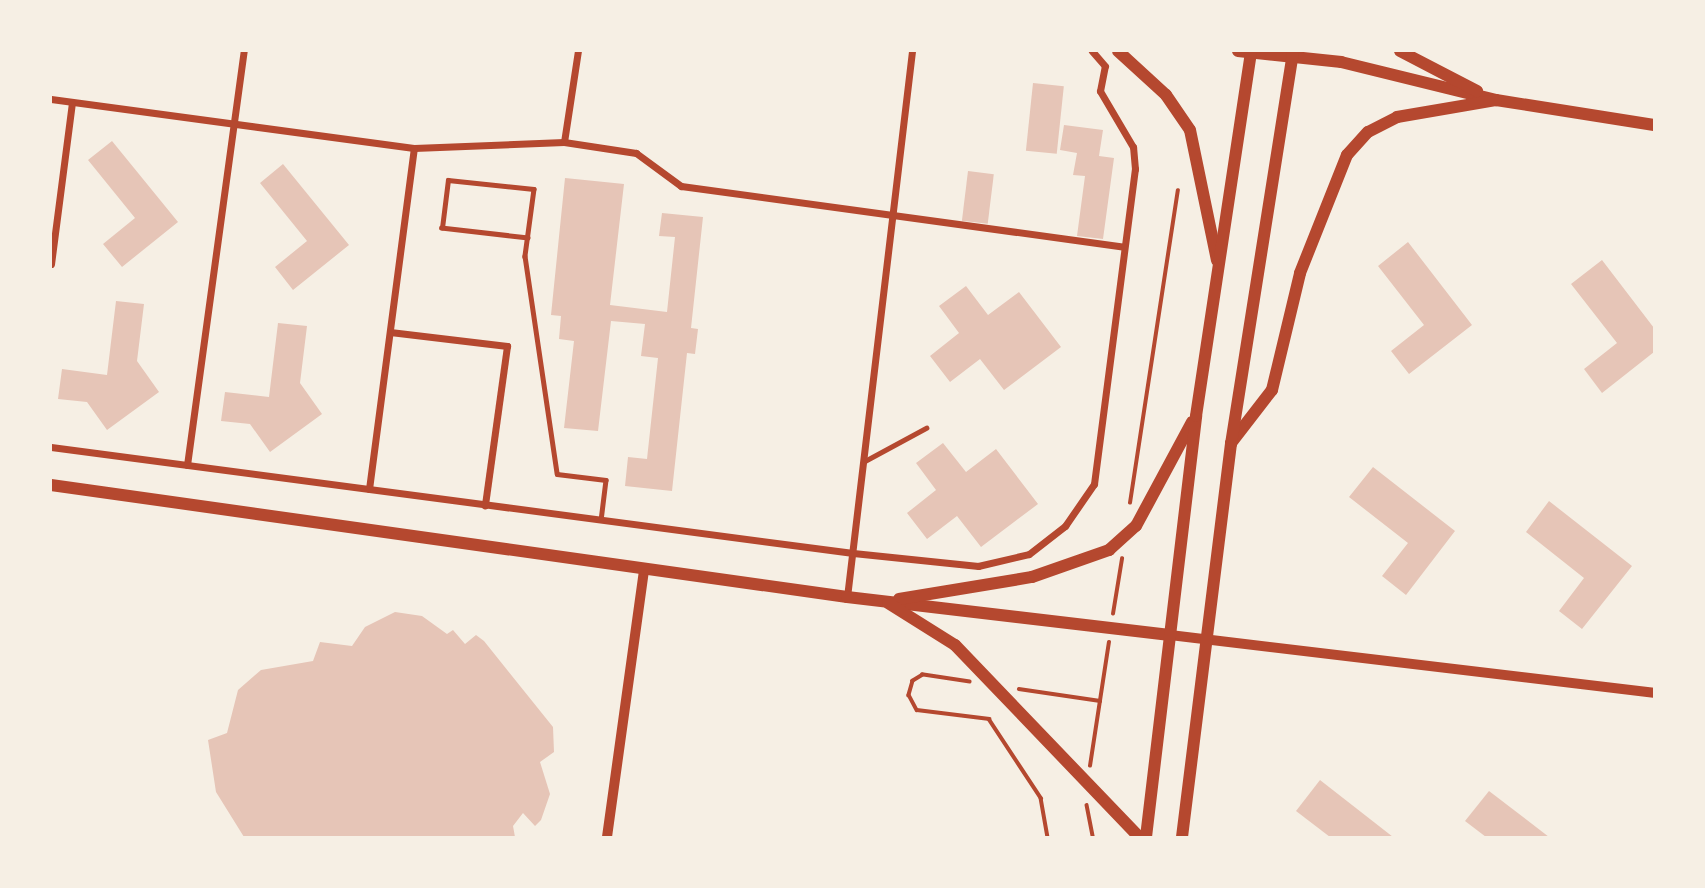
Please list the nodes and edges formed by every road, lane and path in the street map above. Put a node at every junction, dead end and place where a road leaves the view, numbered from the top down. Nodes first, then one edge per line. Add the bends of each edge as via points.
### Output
1 (244, 51) edge
2 (578, 51) edge
3 (912, 51) edge
4 (1092, 51) edge
5 (1118, 51) edge
6 (1246, 51) edge
7 (1326, 51) edge
8 (1400, 51) edge
9 (1292, 54) edge
10 (1341, 62) junction
11 (51, 99) edge
12 (1496, 100) junction
13 (72, 102) junction
14 (234, 124) junction
15 (1654, 125) edge
16 (564, 142) junction
17 (414, 148) junction
18 (892, 218) junction
19 (528, 238) junction
20 (1124, 247) junction
21 (51, 264) edge
22 (1219, 272) junction
23 (390, 332) junction
24 (1195, 416) junction
25 (926, 428) dead end
26 (1231, 444) junction
27 (51, 447) edge
28 (863, 462) junction
29 (187, 465) junction
30 (51, 477) edge
31 (51, 485) edge
32 (68, 488) junction
33 (369, 489) junction
34 (485, 505) junction
35 (601, 520) junction
36 (853, 553) junction
37 (644, 569) junction
38 (848, 597) junction
39 (884, 601) junction
40 (1170, 635) junction
41 (1207, 639) junction
42 (923, 675) dead end
43 (1654, 693) edge
44 (607, 837) edge
45 (1048, 837) edge
46 (1139, 837) edge
47 (1146, 837) edge
48 (1182, 837) edge

1 - 14 street
2 - 16 street
3 - 18 street
4 - 20 street via 1105,66 1100,91 1133,147
5 - 22 main road via 1166,95 1190,130
6 - 9 main road
6 - 22 main road
7 - 10 main road
8 - 12 main road
9 - 10 main road
9 - 26 main road
10 - 12 main road
11 - 13 street
12 - 15 main road
12 - 26 main road via 1397,117 1368,132 1347,155 1300,273 1272,390
13 - 14 street
13 - 21 street
14 - 17 street
14 - 29 street
16 - 17 street
16 - 18 street via 636,153 681,186
17 - 23 street
18 - 20 street
18 - 28 street
19 - 19 lane via 534,190 448,180 442,228
19 - 35 lane via 556,474 606,480
20 - 36 street via 1094,484 1065,526 1028,554 978,566
22 - 24 main road
23 - 33 street
23 - 34 street via 507,346
24 - 39 main road via 1136,526 1109,550 1032,577
24 - 40 main road
25 - 28 lane
26 - 41 main road
27 - 29 street
28 - 36 street
29 - 33 street
30 - 32 main road
31 - 32 main road
32 - 37 main road
33 - 34 street
34 - 35 street
35 - 36 street
36 - 38 street
37 - 38 main road
37 - 44 street
38 - 39 main road
39 - 40 main road
39 - 46 main road via 955,645
40 - 41 street
40 - 47 main road
41 - 43 street
41 - 48 main road
42 - 45 path via 913,681 909,695 917,710 989,719 1041,798

